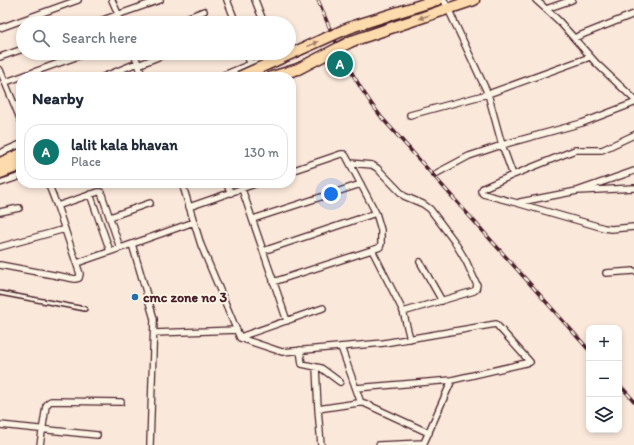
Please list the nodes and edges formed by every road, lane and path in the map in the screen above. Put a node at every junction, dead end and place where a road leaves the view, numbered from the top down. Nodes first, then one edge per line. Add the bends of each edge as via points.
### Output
1 (78, 0) edge
2 (112, 0) edge
3 (160, 0) edge
4 (227, 0) edge
5 (255, 0) edge
6 (438, 0) edge
7 (474, 0) edge
8 (536, 0) edge
9 (572, 0) edge
10 (446, 4) edge
11 (546, 9) junction
12 (204, 11) dead end
13 (118, 14) junction
14 (634, 14) edge
15 (33, 16) edge
16 (113, 16) edge
17 (192, 16) edge
18 (233, 16) edge
19 (261, 16) edge
20 (16, 22) edge
21 (0, 28) edge
22 (574, 38) junction
23 (16, 51) edge
24 (296, 51) edge
25 (0, 57) edge
26 (590, 57) junction
27 (67, 60) edge
28 (137, 60) edge
29 (149, 60) edge
30 (249, 60) edge
31 (260, 60) edge
32 (277, 60) edge
33 (138, 64) junction
34 (251, 64) junction
35 (0, 70) edge
36 (34, 72) edge
37 (116, 72) edge
38 (141, 72) edge
39 (231, 72) edge
40 (250, 72) edge
41 (288, 72) edge
42 (16, 78) edge
43 (6, 82) junction
44 (488, 94) junction
45 (634, 99) edge
46 (16, 103) edge
47 (634, 103) edge
48 (410, 115) dead end
49 (634, 135) edge
50 (502, 145) junction
51 (16, 146) edge
52 (0, 153) edge
53 (16, 156) edge
54 (0, 163) edge
55 (350, 163) junction
56 (16, 167) edge
57 (296, 169) edge
58 (634, 171) edge
59 (0, 173) edge
60 (437, 173) dead end
61 (514, 176) junction
62 (16, 178) edge
63 (0, 183) edge
64 (361, 184) junction
65 (50, 188) edge
66 (183, 188) edge
67 (229, 188) edge
68 (634, 188) edge
69 (242, 189) joint
70 (578, 191) junction
71 (231, 192) junction
72 (90, 194) junction
73 (150, 203) dead end
74 (517, 203) junction
75 (57, 206) junction
76 (189, 207) junction
77 (19, 208) dead end
78 (0, 212) edge
79 (376, 213) junction
80 (110, 216) junction
81 (253, 219) junction
82 (194, 222) junction
83 (634, 227) edge
84 (65, 229) junction
85 (132, 244) junction
86 (0, 247) edge
87 (120, 248) junction
88 (372, 250) junction
89 (110, 251) junction
90 (263, 251) junction
91 (420, 262) dead end
92 (77, 263) junction
93 (0, 265) edge
94 (634, 271) edge
95 (606, 273) dead end
96 (273, 282) junction
97 (0, 293) edge
98 (442, 301) junction
99 (323, 308) dead end
100 (84, 309) dead end
101 (404, 312) junction
102 (287, 321) junction
103 (237, 330) junction
104 (154, 333) junction
105 (240, 337) junction
106 (410, 339) junction
107 (341, 347) junction
108 (300, 350) junction
109 (316, 367) junction
110 (452, 380) junction
111 (340, 382) dead end
112 (356, 388) junction
113 (121, 402) dead end
114 (361, 403) junction
115 (318, 408) junction
116 (0, 425) edge
117 (42, 430) junction
118 (429, 433) junction
119 (97, 435) dead end
120 (423, 444) edge
121 (40, 445) edge
122 (150, 445) edge
123 (321, 445) edge
124 (379, 445) edge

1 - 15 street
2 - 13 street
3 - 13 street
4 - 18 street
5 - 19 street
24 -> 6 highway, bridge via 354,26
7 - 10 highway
8 - 11 street
9 - 11 street
10 -> 41 highway, bridge via 352,41
10 - 44 street
11 - 22 street
12 - 17 street
13 - 16 street
14 - 22 street
20 - 21 street
22 - 26 street
23 - 25 street
26 - 44 street
26 - 45 street
27 - 36 street
28 - 33 street
29 - 33 street
30 - 34 street
31 - 34 street
40 -> 32 highway, bridge
33 - 37 street
33 - 38 street
34 - 39 street
35 - 43 street
42 - 43 street
43 - 46 street
44 - 48 street
44 - 50 street
47 - 50 street via 582,122
49 - 61 street via 602,150 575,150
50 - 60 street via 470,156
50 - 61 street
51 - 52 street
53 - 54 highway
55 - 57 street via 344,154 341,154
55 - 64 street
55 - 98 street via 372,165 376,168 404,196 430,209 454,241 477,285 474,291
56 - 59 highway
58 - 70 street
61 - 74 street via 481,191 483,194
62 - 63 street
64 - 79 street
64 - 81 street
65 - 75 street
66 - 76 street
67 - 71 street
68 - 70 street
69 - 71 street
69 - 81 street
70 - 74 street
71 - 76 street
72 - 75 street
72 - 80 street via 101,192
72 - 89 street
73 - 80 street
74 - 83 street via 604,228
75 - 84 street
76 - 82 street
77 - 78 street
79 - 88 street via 382,244
79 - 90 street
80 - 87 street
81 - 90 street
82 - 85 street
82 - 103 street via 201,245
84 - 86 street
84 - 92 street
85 - 87 street
85 - 104 street via 154,319
87 - 89 street
88 - 96 street
88 - 101 street
89 - 92 street
90 - 96 street
91 - 98 street
92 - 93 street via 80,274 77,279
94 - 95 street
96 - 102 street
97 - 100 lane
98 - 101 street
99 - 102 street
101 - 106 street
102 - 105 street
103 - 104 street
103 - 105 street
104 - 122 street
105 - 108 street via 282,352
106 - 107 street
106 - 110 street via 496,324 530,362
107 - 108 street
107 - 112 street
108 - 109 street via 302,364
109 - 111 street
109 - 115 street
110 - 112 street
110 - 118 street
112 - 114 street
113 - 117 street via 51,401 46,406
114 - 115 street
114 - 118 street
115 - 123 street
116 - 117 street
117 - 119 street
117 - 121 street
118 - 120 street
120 - 124 street

